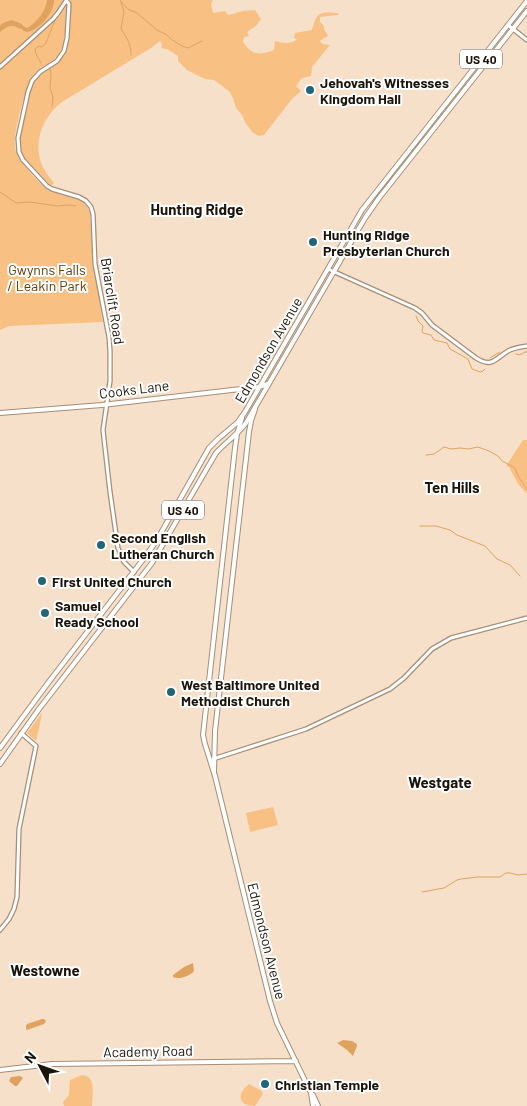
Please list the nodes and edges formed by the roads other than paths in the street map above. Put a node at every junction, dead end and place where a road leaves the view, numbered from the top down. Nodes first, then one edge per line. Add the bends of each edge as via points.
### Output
1 (527, 1) edge
2 (67, 2) edge
3 (527, 11) edge
4 (508, 25) junction
5 (513, 29) junction
6 (527, 40) edge
7 (0, 67) edge
8 (328, 269) junction
9 (334, 272) junction
10 (527, 346) edge
11 (270, 383) junction
12 (259, 387) junction
13 (106, 404) junction
14 (258, 404) junction
15 (245, 412) junction
16 (0, 414) edge
17 (237, 434) junction
18 (134, 572) junction
19 (527, 618) edge
20 (22, 733) junction
21 (0, 748) edge
22 (211, 759) junction
23 (0, 764) edge
24 (0, 930) edge
25 (296, 1060) junction
26 (0, 1070) edge
27 (311, 1093) junction
28 (313, 1106) edge
29 (318, 1106) edge

1 - 4 main road, Edmondson Avenue / US 40
2 - 7 street
2 - 13 street, Briarclift Road via 64,51 57,61 35,76 30,85 17,145 23,160 46,184 79,197 91,207 95,264 109,337 110,381
3 - 5 main road, Edmondson Avenue / US 40
4 - 5 street
4 - 8 main road, Edmondson Avenue / US 40 via 366,205
5 - 6 street
5 - 9 main road, Edmondson Avenue / US 40 via 379,198
8 - 9 street
8 - 12 main road, Edmondson Avenue / US 40
9 - 10 street via 415,308 437,329 482,362 493,362 513,349
9 - 11 main road, Edmondson Avenue / US 40
11 - 12 main road, Cooks Lane
11 - 14 main road, Edmondson Avenue / US 40
12 - 13 main road, Cooks Lane
12 - 15 main road, Edmondson Avenue / US 40
13 - 16 main road, Cooks Lane
13 - 18 street, Briarclift Road via 103,430 118,548 124,562
14 - 17 main road, US 40
14 - 22 main road, Edmondson Avenue via 248,432
15 - 17 main road, Edmondson Avenue
15 - 18 main road, US 40 via 209,448 151,549
17 - 20 main road, US 40 via 214,457 147,569
17 - 22 main road, Edmondson Avenue via 204,730
18 - 21 main road, US 40
19 - 22 street via 443,642 426,654 397,684 342,712 306,730
20 - 23 main road, US 40
20 - 24 street via 36,746 19,830 17,897 9,919
22 - 25 main road, Edmondson Avenue via 270,1001
25 - 26 main road, Academy Road via 52,1064
25 - 27 main road, Edmondson Avenue
27 - 28 main road, Edmondson Avenue
27 - 29 main road

